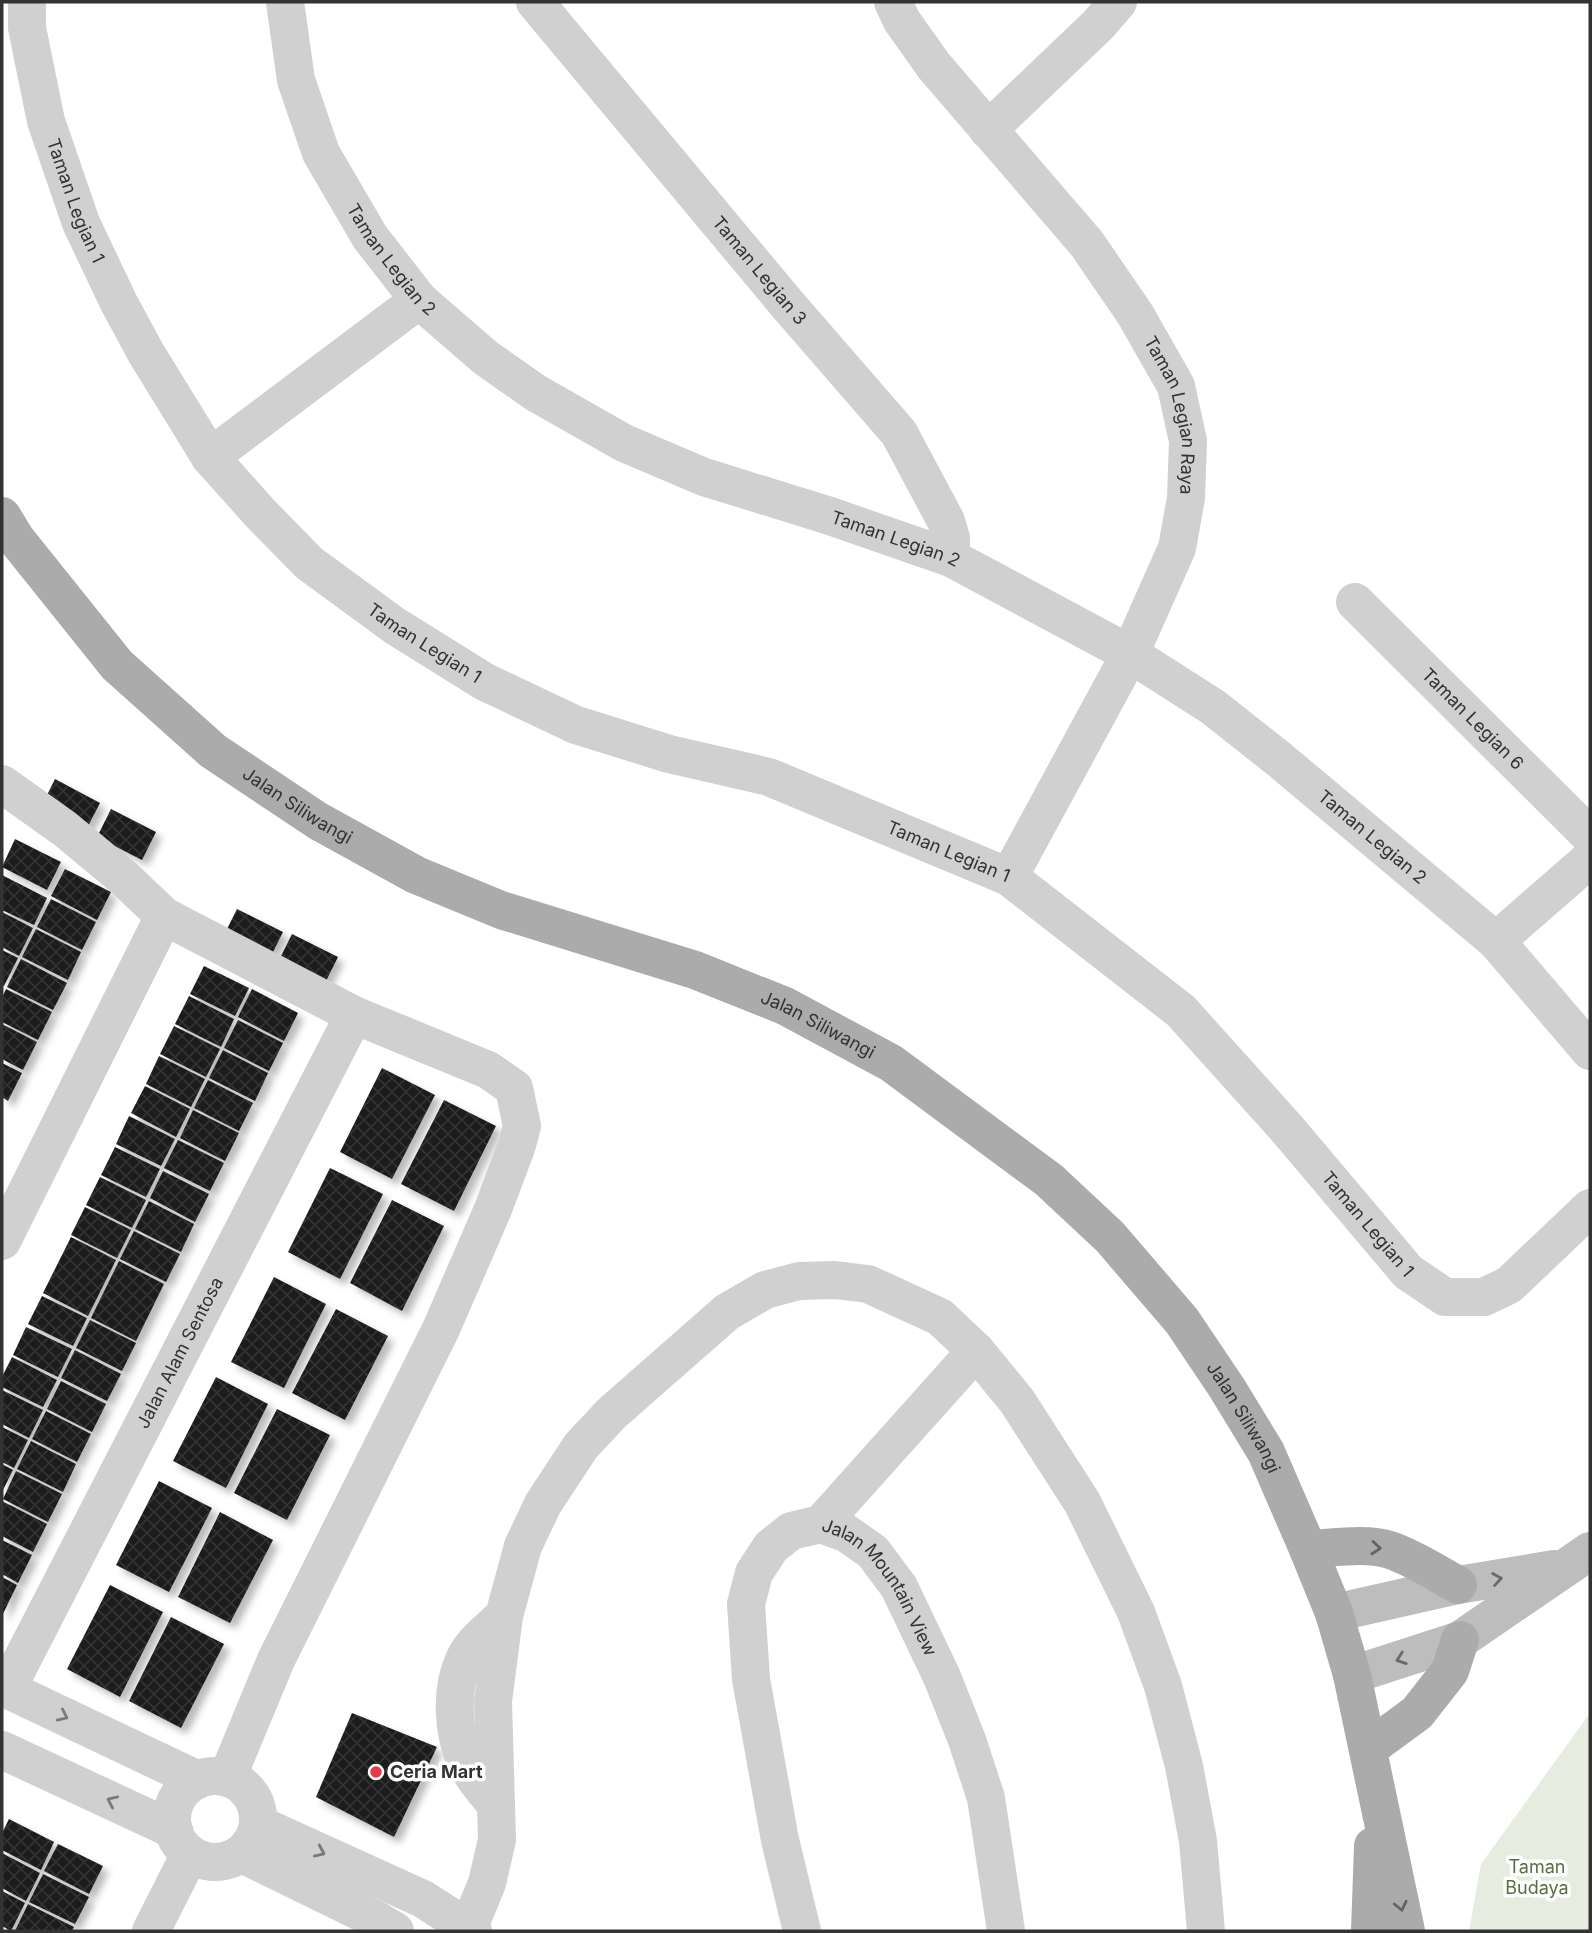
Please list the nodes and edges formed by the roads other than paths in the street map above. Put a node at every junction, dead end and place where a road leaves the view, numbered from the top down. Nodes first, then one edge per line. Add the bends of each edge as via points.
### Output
1 (27, 2) edge
2 (285, 2) edge
3 (535, 2) edge
4 (893, 2) edge
5 (1100, 9) edge
6 (988, 130) junction
7 (419, 300) junction
8 (210, 457) junction
9 (2, 516) edge
10 (951, 558) junction
11 (1355, 602) dead end
12 (1130, 654) junction
13 (2, 784) edge
14 (1590, 836) edge
15 (1590, 859) edge
16 (1009, 877) junction
17 (164, 916) junction
18 (1496, 941) junction
19 (354, 1015) junction
20 (1590, 1051) edge
21 (1590, 1208) edge
22 (2, 1241) edge
23 (976, 1351) junction
24 (821, 1524) junction
25 (1308, 1549) junction
26 (1578, 1559) edge
27 (1458, 1585) junction
28 (1334, 1613) junction
29 (1460, 1640) junction
30 (1352, 1675) junction
31 (4, 1688) edge
32 (1368, 1749) junction
33 (2, 1750) edge
34 (213, 1779) junction
35 (1375, 1791) junction
36 (250, 1839) junction
37 (182, 1842) junction
38 (469, 1930) edge
39 (151, 1931) edge
40 (394, 1931) edge
41 (802, 1931) edge
42 (1006, 1931) edge
43 (1206, 1931) edge
44 (1370, 1931) edge
45 (1406, 1931) edge

1 - 8 street, Taman Legian 1 via 27,28 46,121 81,223 146,353
2 - 7 street, Taman Legian 2 via 296,80 321,153 370,237
3 - 10 street, Taman Legian 3 via 899,433 946,521
4 - 6 street, Taman Legian Raya via 934,66
5 - 6 street
6 - 12 street, Taman Legian Raya via 1087,244 1176,386 1188,441 1186,498 1177,548
7 - 8 street
7 - 10 street, Taman Legian 2 via 486,358 536,393 624,443 704,477
8 - 16 street, Taman Legian 1 via 309,563 395,626 485,681 576,725 668,754 769,777
9 - 25 main road, Jalan Siliwangi via 117,665 213,751 318,821 416,875 501,910 695,970 785,1006 891,1063 1049,1180 1110,1237 1182,1321 1266,1452
10 - 12 street, Taman Legian 2
11 - 14 street, Taman Legian 6
12 - 16 street, Taman Legian Raya
12 - 18 street, Taman Legian 2 via 1213,707
13 - 17 street via 104,862
15 - 18 street
16 - 21 street, Taman Legian 1 via 1181,1011 1408,1272 1445,1297 1484,1297 1509,1285
17 - 19 street
17 - 22 street
18 - 20 street, Taman Legian 2
19 - 31 street, Jalan Alam Sentosa
19 - 34 street via 488,1070 514,1088 522,1126 442,1329
23 - 24 street
23 - 38 street via 940,1317 868,1284 799,1281 765,1290 727,1312 612,1413 581,1447 543,1504 523,1546 504,1616 493,1702 497,1840
23 - 43 street via 1017,1401 1082,1502 1136,1612 1163,1686 1184,1766 1198,1841
24 - 41 street, Jalan Mountain View via 791,1531 771,1547 754,1573 746,1604 751,1679 780,1840
24 - 42 street, Jalan Mountain View via 846,1533 873,1552 899,1587 942,1677 986,1798
25 -> 27 main road via 1388,1549
25 - 28 main road, Jalan Siliwangi
27 -> 26 street
26 - 29 street
27 - 28 street
28 - 30 main road, Jalan Siliwangi
29 -> 30 street
29 - 32 main road via 1450,1671 1424,1705
30 - 32 main road, Jalan Siliwangi
31 -> 34 street
32 - 35 main road, Jalan Siliwangi
37 -> 33 street
34 - 36 street via 241,1785 251,1795 257,1809
34 - 37 street via 185,1788 177,1800 173,1814
35 - 44 main road
35 -> 45 main road
36 - 37 street via 218,1863 203,1861
36 -> 38 street via 424,1899
36 - 40 street
37 - 39 street

